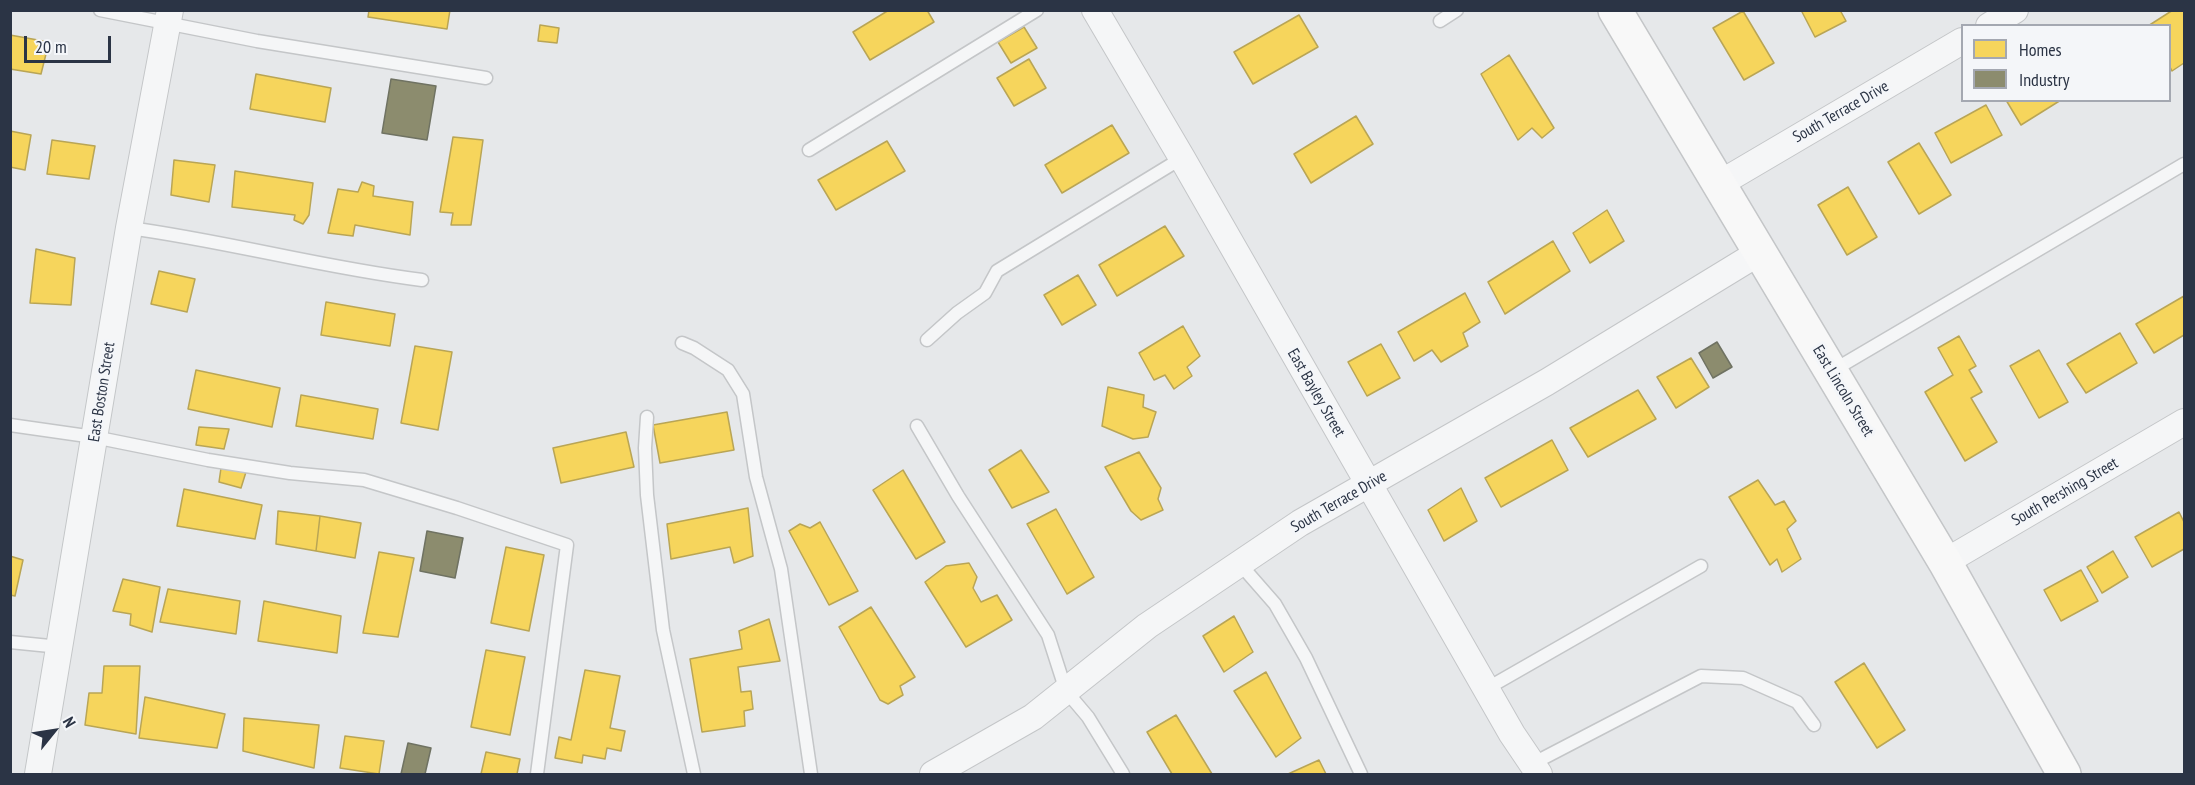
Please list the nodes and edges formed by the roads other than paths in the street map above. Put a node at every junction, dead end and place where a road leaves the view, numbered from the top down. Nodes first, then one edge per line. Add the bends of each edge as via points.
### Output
1 (100, 10) edge
2 (1037, 10) edge
3 (1095, 10) edge
4 (1457, 10) edge
5 (1615, 10) edge
6 (2015, 10) edge
7 (169, 17) edge
8 (1440, 21) dead end
9 (1992, 24) edge
10 (1961, 42) edge
11 (486, 78) dead end
12 (809, 150) dead end
13 (1182, 158) junction
14 (2184, 164) edge
15 (1719, 184) junction
16 (129, 228) junction
17 (1760, 252) junction
18 (422, 280) dead end
19 (927, 340) dead end
20 (682, 343) dead end
21 (1831, 371) junction
22 (647, 417) dead end
23 (2184, 422) edge
24 (10, 425) edge
25 (917, 426) dead end
26 (94, 437) junction
27 (1368, 484) junction
28 (1945, 562) junction
29 (1240, 564) junction
30 (1701, 566) dead end
31 (10, 642) edge
32 (60, 647) junction
33 (1486, 689) junction
34 (1066, 691) junction
35 (1814, 725) dead end
36 (1535, 769) edge
37 (38, 774) edge
38 (537, 774) edge
39 (694, 774) edge
40 (810, 774) edge
41 (933, 774) edge
42 (1123, 774) edge
43 (1361, 774) edge
44 (2064, 774) edge

1 - 7 lane
2 - 12 lane
3 - 13 street, East Bayley Street
4 - 8 lane
5 - 15 street, East Lincoln Street
6 - 9 street
7 - 11 lane via 257,41
7 - 16 street, East Boston Street
10 - 15 street, South Terrace Drive
13 - 19 lane via 997,271 985,293
13 - 27 street, East Bayley Street
14 - 21 lane
15 - 17 street, East Lincoln Street
16 - 18 lane
16 - 26 street, East Boston Street
17 - 21 street, East Lincoln Street
17 - 27 street, South Terrace Drive via 1547,382
20 - 40 lane via 728,370 743,394 756,477 781,569
21 - 28 street, East Lincoln Street
22 - 39 lane via 647,495 663,630
23 - 28 street, South Pershing Street
24 - 26 lane
25 - 34 lane via 1048,635
26 - 32 street, East Boston Street
26 - 38 lane via 232,464 364,480 567,546
27 - 29 street, South Terrace Drive
27 - 33 street, East Bayley Street
28 - 44 street, East Lincoln Street
29 - 34 street, South Terrace Drive via 1147,626
29 - 43 lane via 1275,604 1306,658
30 - 33 lane
31 - 32 lane
32 - 37 street, East Boston Street
33 - 36 street, East Bayley Street
34 - 41 street, South Terrace Drive via 1033,717
34 - 42 lane via 1088,717
35 - 36 lane via 1797,702 1743,678 1701,676

